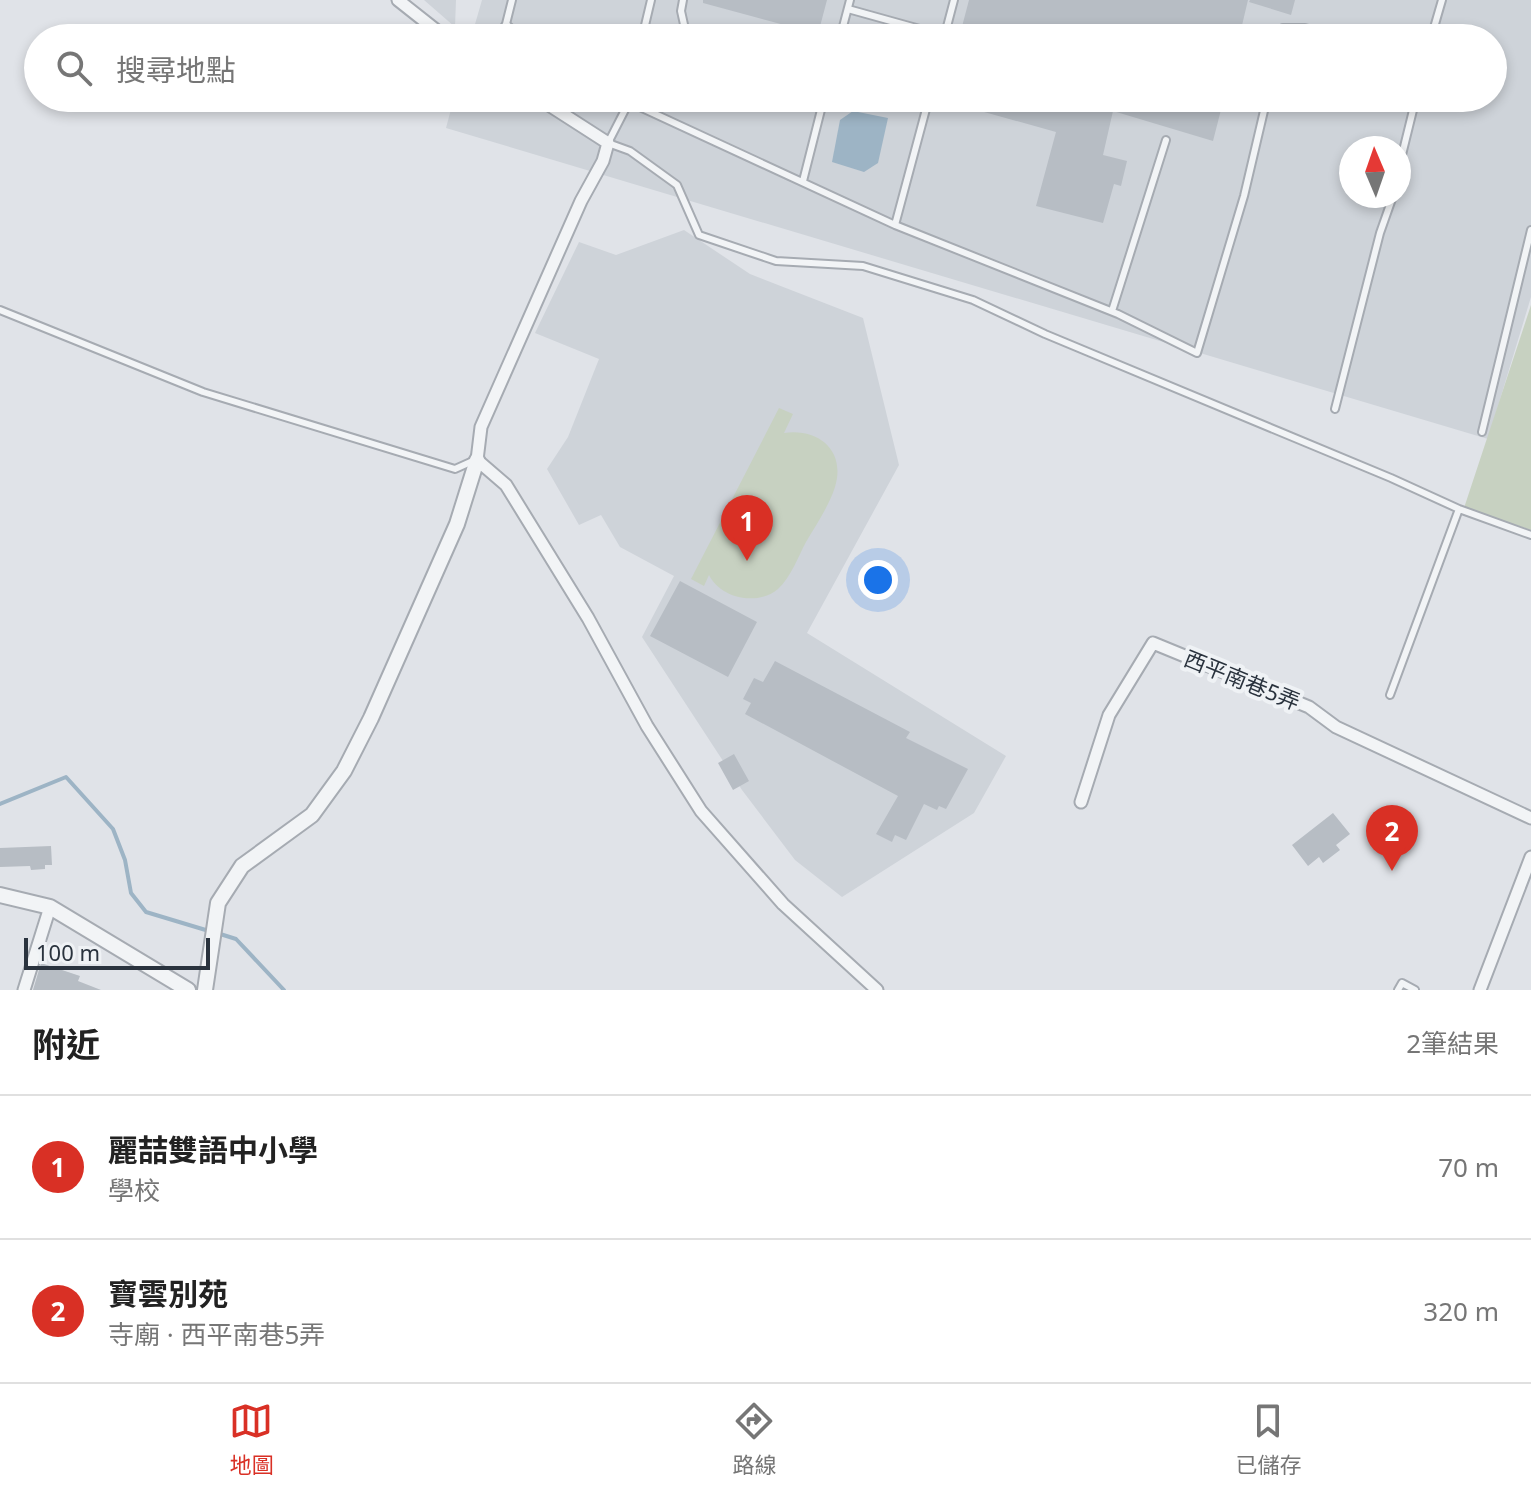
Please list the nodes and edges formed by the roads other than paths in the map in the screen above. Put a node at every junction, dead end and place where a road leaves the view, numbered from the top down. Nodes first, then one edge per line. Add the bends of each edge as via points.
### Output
1 (398, 0) edge
2 (512, 0) edge
3 (651, 0) edge
4 (683, 0) edge
5 (850, 0) edge
6 (954, 0) edge
7 (1442, 0) edge
8 (848, 9) junction
9 (428, 24) edge
10 (506, 24) edge
11 (645, 24) edge
12 (684, 24) edge
13 (844, 24) edge
14 (900, 24) edge
15 (948, 24) edge
16 (1435, 24) edge
17 (560, 112) edge
18 (621, 112) edge
19 (652, 112) edge
20 (820, 112) edge
21 (925, 112) edge
22 (1264, 112) edge
23 (1413, 112) edge
24 (1407, 136) edge
25 (1166, 140) dead end
26 (608, 143) junction
27 (803, 181) junction
28 (1389, 208) edge
29 (895, 225) junction
30 (1531, 230) edge
31 (0, 310) edge
32 (1112, 311) junction
33 (1335, 409) dead end
34 (1482, 432) dead end
35 (477, 460) junction
36 (1459, 509) junction
37 (1531, 535) edge
38 (1390, 695) dead end
39 (1081, 802) dead end
40 (1531, 818) edge
41 (1531, 857) edge
42 (0, 895) edge
43 (50, 907) junction
44 (24, 990) edge
45 (188, 990) edge
46 (205, 990) edge
47 (877, 990) edge
48 (1398, 990) edge
49 (1415, 990) edge
50 (1480, 990) edge

1 - 9 street
2 - 10 lane
3 - 11 lane
4 - 12 lane
5 - 8 lane
6 - 15 lane
7 - 16 lane
8 - 13 lane
8 - 14 lane
17 - 26 street
18 - 26 lane
19 - 27 lane
20 - 27 lane
21 - 29 lane
22 - 32 lane via 1197,353
23 - 24 lane
25 - 32 lane
26 - 35 street via 481,427
26 - 36 lane via 630,151 677,185 699,235 776,261 863,266 973,300
27 - 29 lane
28 - 33 lane
29 - 32 lane
30 - 34 lane
31 - 35 lane via 203,392 455,469
35 - 46 street via 457,524 344,771 312,815 242,866 218,903
35 - 47 street via 506,485 701,811 783,904
36 - 37 lane
36 - 38 lane
39 - 40 street, 西平南巷5弄 via 1109,715 1153,643 1309,707 1336,727
41 - 50 street
42 - 43 street
43 - 44 street
43 - 45 street
48 - 49 lane via 1402,983

